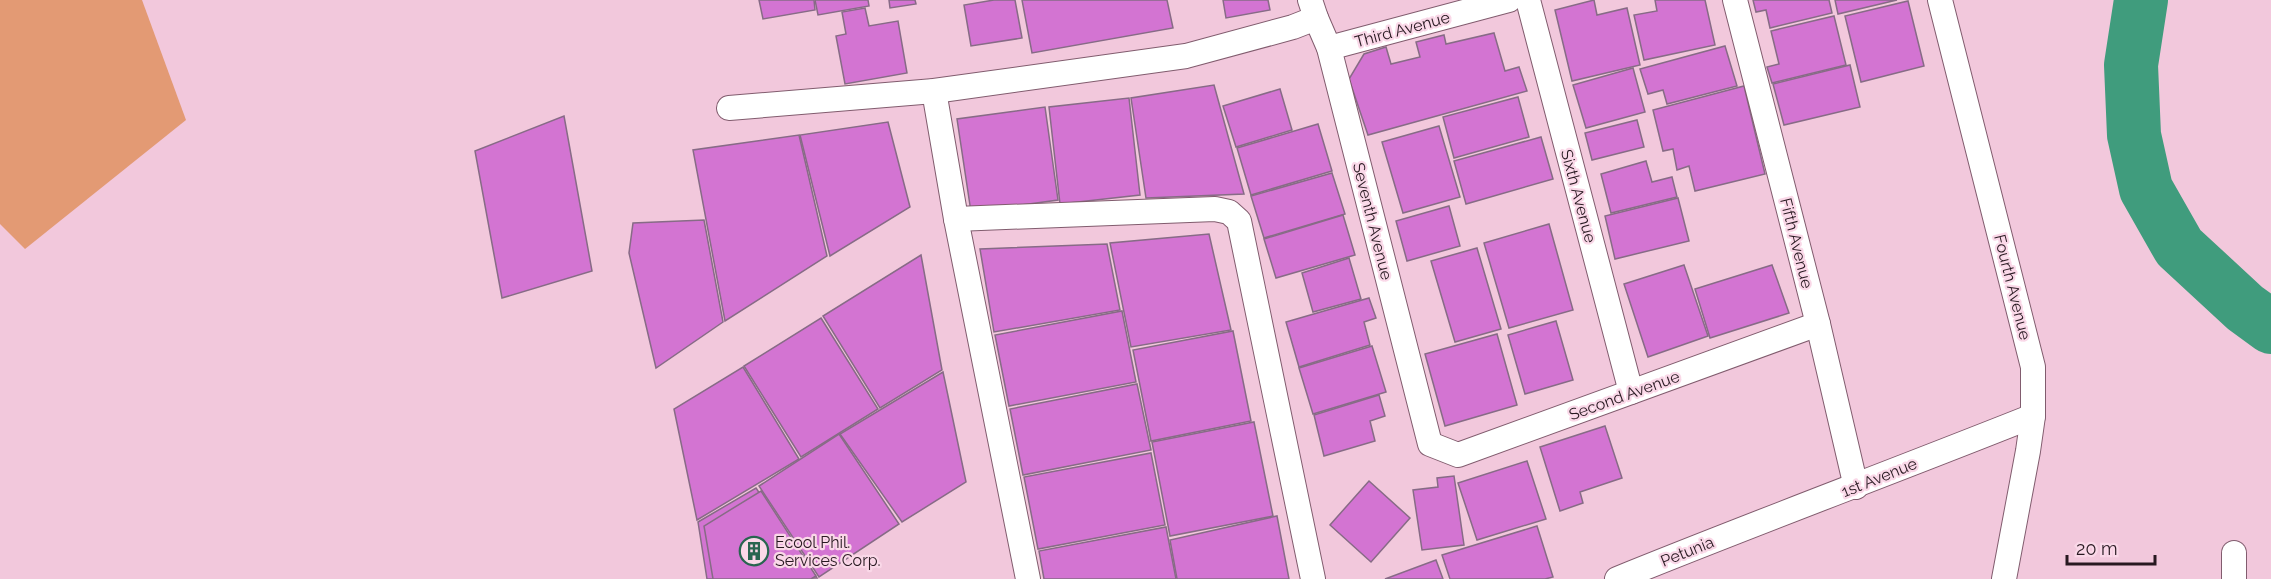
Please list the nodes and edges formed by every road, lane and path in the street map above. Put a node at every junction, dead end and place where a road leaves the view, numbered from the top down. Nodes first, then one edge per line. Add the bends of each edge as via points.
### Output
1 (1528, 0) edge
2 (1735, 0) edge
3 (1940, 0) edge
4 (1494, 2) edge
5 (1313, 9) edge
6 (1329, 48) junction
7 (934, 91) junction
8 (729, 108) dead end
9 (956, 219) junction
10 (1818, 324) junction
11 (1631, 392) junction
12 (2033, 416) junction
13 (1430, 444) joint
14 (1856, 487) junction
15 (1724, 536) joint
16 (2234, 553) dead end
17 (1028, 579) edge
18 (1312, 579) edge
19 (1617, 579) edge
20 (2004, 579) edge
21 (2234, 579) edge

1 - 11 street, Sixth Avenue
2 - 10 street, Fifth Avenue
3 - 12 street, Fourth Avenue via 2032,367
4 - 6 street, Third Avenue
5 - 6 street, Seventh Avenue
5 - 7 street via 1293,27 1186,56
6 - 13 street, Seventh Avenue
7 - 8 street
7 - 9 street
9 - 17 street
9 - 18 street via 1215,208 1229,212 1239,221
10 - 11 street, Second Avenue
10 - 14 street, Fifth Avenue
11 - 13 street, Second Avenue via 1458,455
12 - 14 street, 1st Avenue
12 - 20 street, Fourth Avenue
14 - 15 street, 1st Avenue
15 - 19 street, Petunia
16 - 21 street

